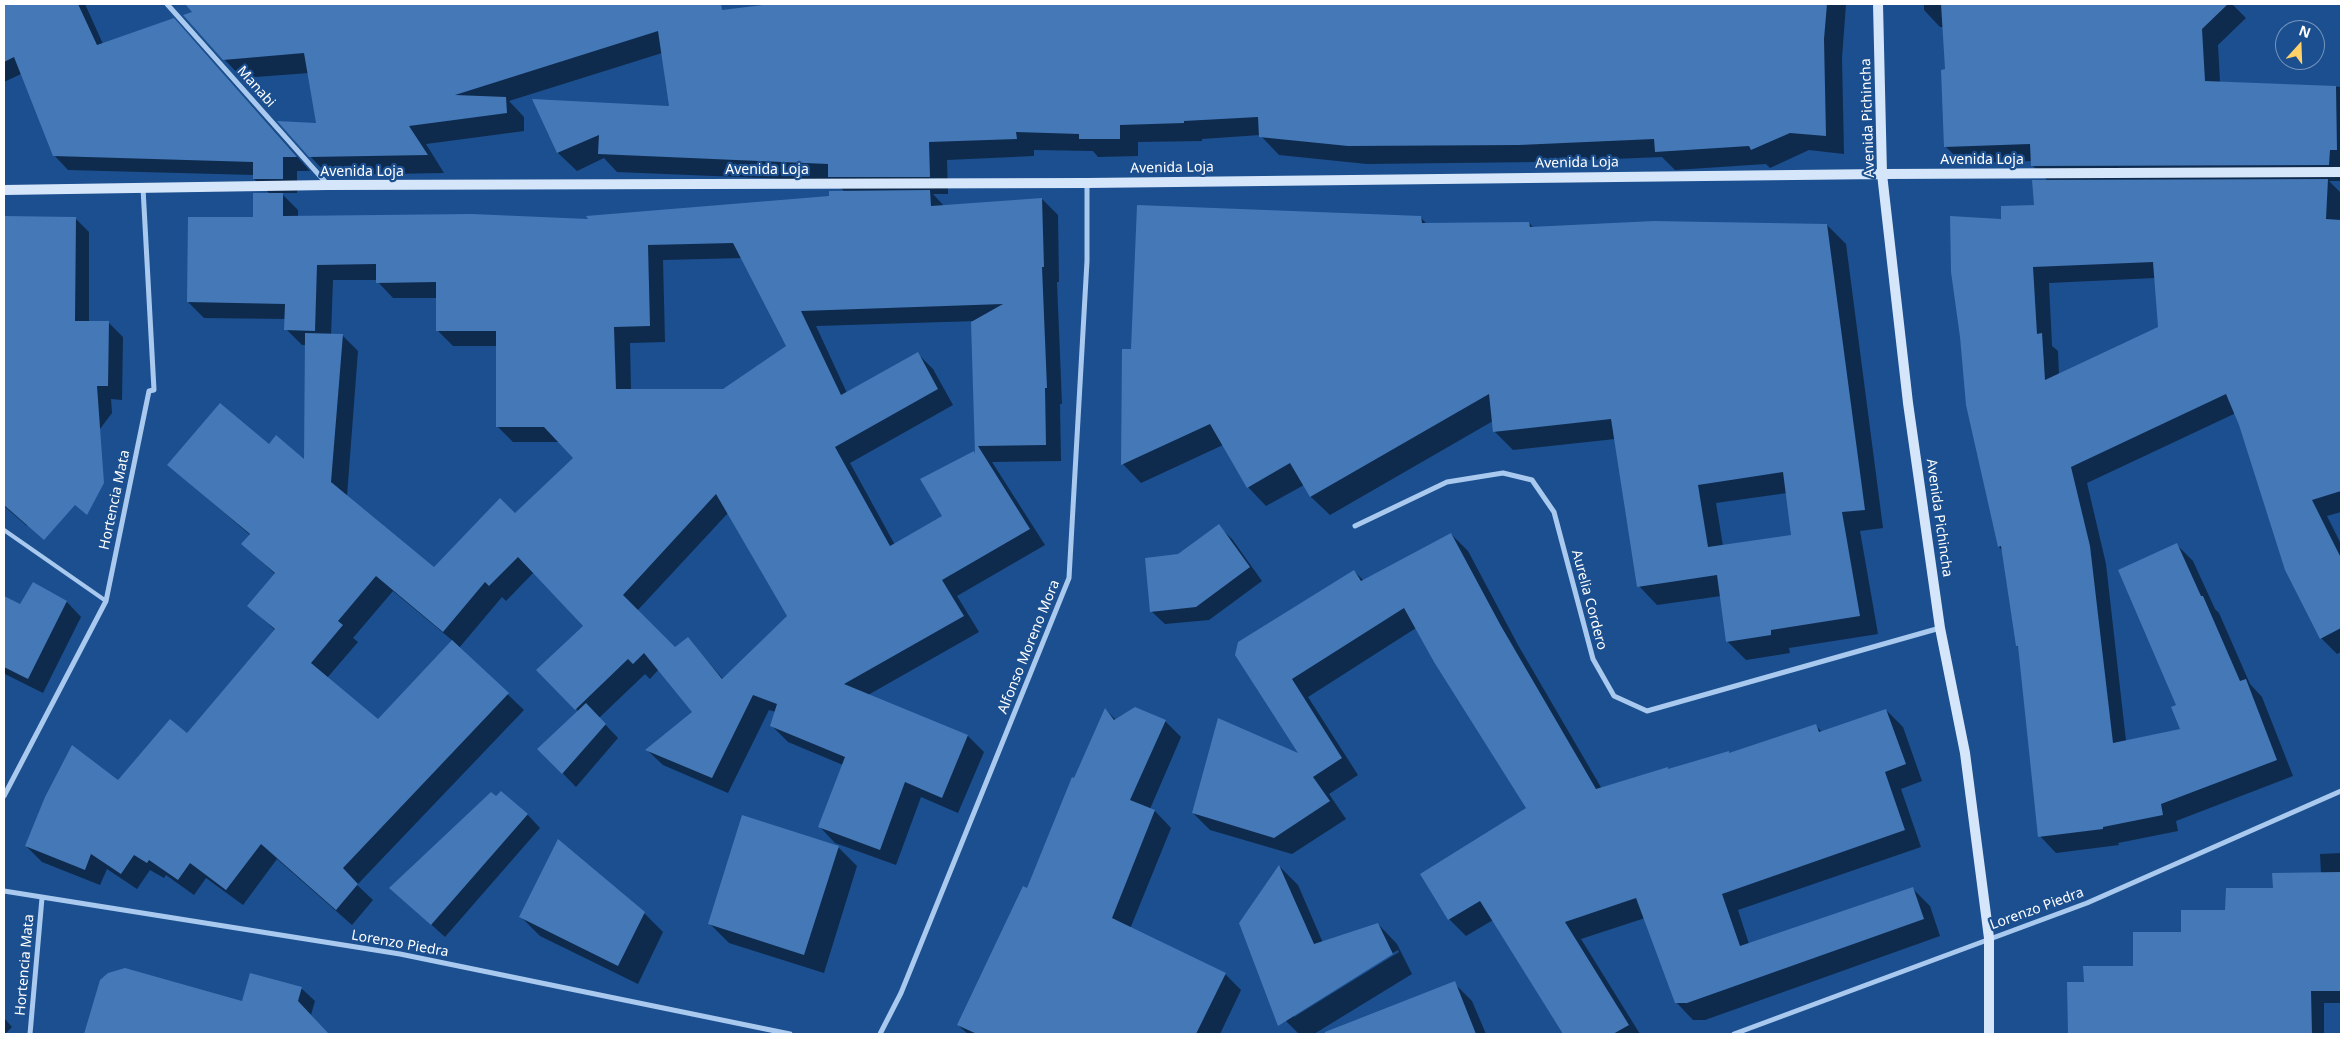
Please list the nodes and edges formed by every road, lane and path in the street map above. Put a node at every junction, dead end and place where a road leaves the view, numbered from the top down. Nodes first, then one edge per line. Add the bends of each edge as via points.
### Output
1 (167, 4) edge
2 (1878, 4) edge
3 (2341, 172) edge
4 (1882, 174) junction
5 (1088, 183) junction
6 (328, 186) junction
7 (143, 188) junction
8 (4, 190) edge
9 (1355, 526) dead end
10 (4, 530) edge
11 (106, 600) junction
12 (1940, 628) junction
13 (2341, 791) edge
14 (4, 796) edge
15 (4, 890) edge
16 (42, 898) junction
17 (1988, 938) junction
18 (30, 1034) edge
19 (790, 1034) edge
20 (880, 1034) edge
21 (1734, 1034) edge
22 (1989, 1034) edge

1 - 6 street, Manabi
2 - 4 street, Avenida Pichincha
3 - 4 street, Avenida Loja
4 - 5 street, Avenida Loja
4 - 12 street, Avenida Pichincha via 1908,403
5 - 6 street, Avenida Loja
5 - 20 street, Alfonso Moreno Mora via 1087,262 1069,578 901,993
6 - 7 street, Avenida Loja
7 - 8 street, Avenida Loja
7 - 11 street, Hortencia Mata via 154,390 149,391
9 - 12 street, Aurelia Cordero via 1447,482 1503,472 1532,480 1554,512 1593,659 1614,696 1647,711
10 - 11 lane
11 - 14 street, Hortencia Mata
12 - 17 street, Avenida Pichincha via 1965,753
13 - 17 street, Lorenzo Piedra via 2087,903
15 - 16 street, Lorenzo Piedra
16 - 18 street, Hortencia Mata
16 - 19 street, Lorenzo Piedra via 400,954
17 - 21 street, Lorenzo Piedra via 1948,956
17 - 22 street, Avenida Pichincha

